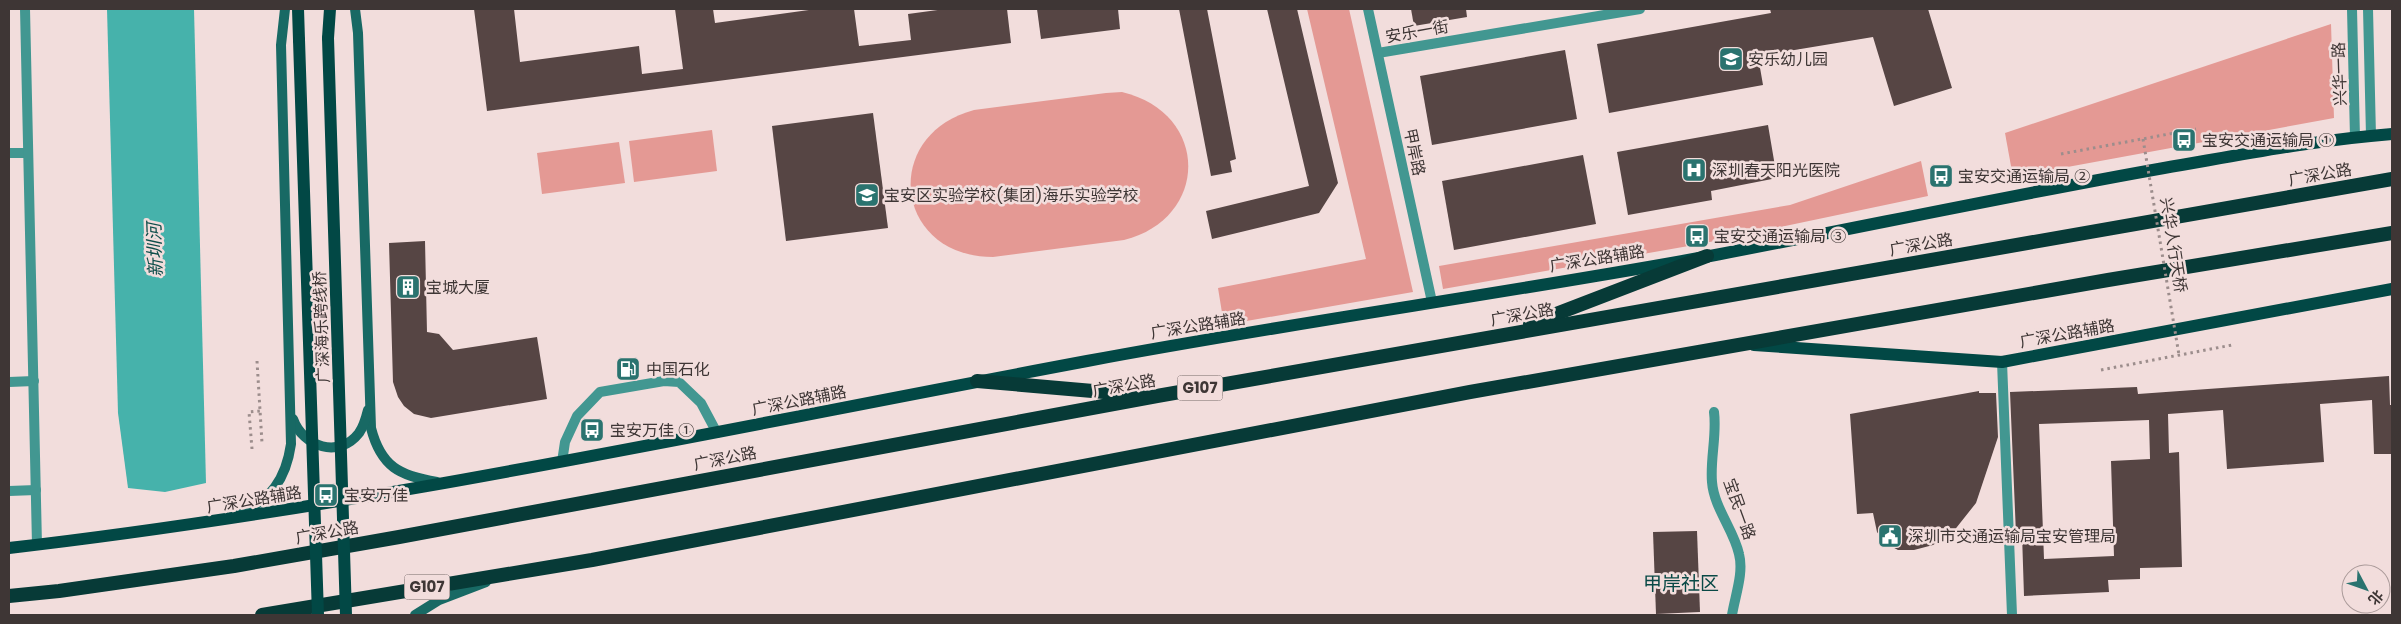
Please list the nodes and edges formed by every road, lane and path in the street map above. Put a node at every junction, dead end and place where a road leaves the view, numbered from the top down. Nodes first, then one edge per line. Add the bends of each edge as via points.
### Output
1 (25, 9) edge
2 (285, 9) edge
3 (298, 9) edge
4 (330, 9) edge
5 (355, 9) edge
6 (1368, 9) edge
7 (1640, 9) edge
8 (2352, 9) edge
9 (2368, 9) edge
10 (1378, 53) junction
11 (2196, 129) dead end
12 (2392, 134) edge
13 (2370, 136) junction
14 (2356, 138) junction
15 (2144, 139) junction
16 (9, 153) edge
17 (28, 153) junction
18 (2060, 154) dead end
19 (2392, 179) edge
20 (2392, 233) edge
21 (1707, 256) junction
22 (2392, 289) edge
23 (1432, 302) junction
24 (1499, 336) junction
25 (1744, 344) junction
26 (2232, 345) dead end
27 (2179, 356) junction
28 (257, 361) dead end
29 (2002, 362) junction
30 (2101, 370) dead end
31 (34, 381) junction
32 (977, 381) junction
33 (9, 382) edge
34 (1157, 396) junction
35 (369, 406) junction
36 (260, 411) junction
37 (1714, 412) dead end
38 (291, 413) junction
39 (717, 433) junction
40 (262, 443) dead end
41 (252, 449) dead end
42 (562, 462) junction
43 (445, 483) junction
44 (36, 490) junction
45 (9, 491) edge
46 (222, 520) junction
47 (37, 545) junction
48 (9, 548) edge
49 (507, 573) junction
50 (9, 596) edge
51 (262, 615) edge
52 (318, 615) edge
53 (346, 615) edge
54 (415, 615) edge
55 (1732, 615) edge
56 (2012, 615) edge

1 - 17 street
2 - 38 main road via 281,45
3 - 52 main road, 广深海乐跨线桥, bridge
4 - 53 main road, 广深海乐跨线桥, bridge via 328,38
5 - 35 main road
6 - 10 street, 甲岸路
7 - 10 street, 安乐一街
8 - 14 street, 兴华一路
9 - 13 street, 兴华一路
10 - 23 street, 甲岸路
11 - 15 path
12 - 13 main road, 广深公路辅路
13 - 14 main road, 广深公路辅路
14 - 21 main road, 广深公路辅路 via 2285,147 2022,194
15 - 18 path
15 - 27 path, 兴华人行天桥, bridge
16 - 17 street
17 - 31 street
19 - 24 highway, 广深公路 / G107
20 - 25 highway, G107
21 - 23 main road, 广深公路辅路
21 - 24 highway
22 - 29 main road, 广深公路辅路
23 - 32 main road, 广深公路辅路
24 - 34 highway, 广深公路 / G107
25 - 29 main road, 广深公路辅路
25 - 49 highway, G107 via 1461,394 592,560
26 - 27 path
27 - 30 path
28 - 36 path
29 - 56 street
31 - 33 street
31 - 44 street
32 - 34 highway
32 - 39 main road, 广深公路辅路
34 - 50 highway, 广深公路 / G107 via 244,564
35 - 38 main road via 359,432 351,440 330,448 320,447 302,435
35 - 43 main road via 375,445 391,466 414,478
36 - 40 path
36 - 41 path via 249,412
37 - 55 street, 宝民一路 via 1712,484 1735,539 1741,567
38 - 46 main road via 288,463 279,482 253,508
39 - 42 main road, 广深公路辅路
39 - 42 street via 701,403 679,382 664,381 600,392 577,416 565,442
42 - 43 main road, 广深公路辅路
43 - 46 main road, 广深公路辅路
44 - 45 street
44 - 47 street
46 - 47 main road, 广深公路辅路
47 - 48 main road, 广深公路辅路
49 - 51 highway, G107
49 - 54 main road via 440,600

